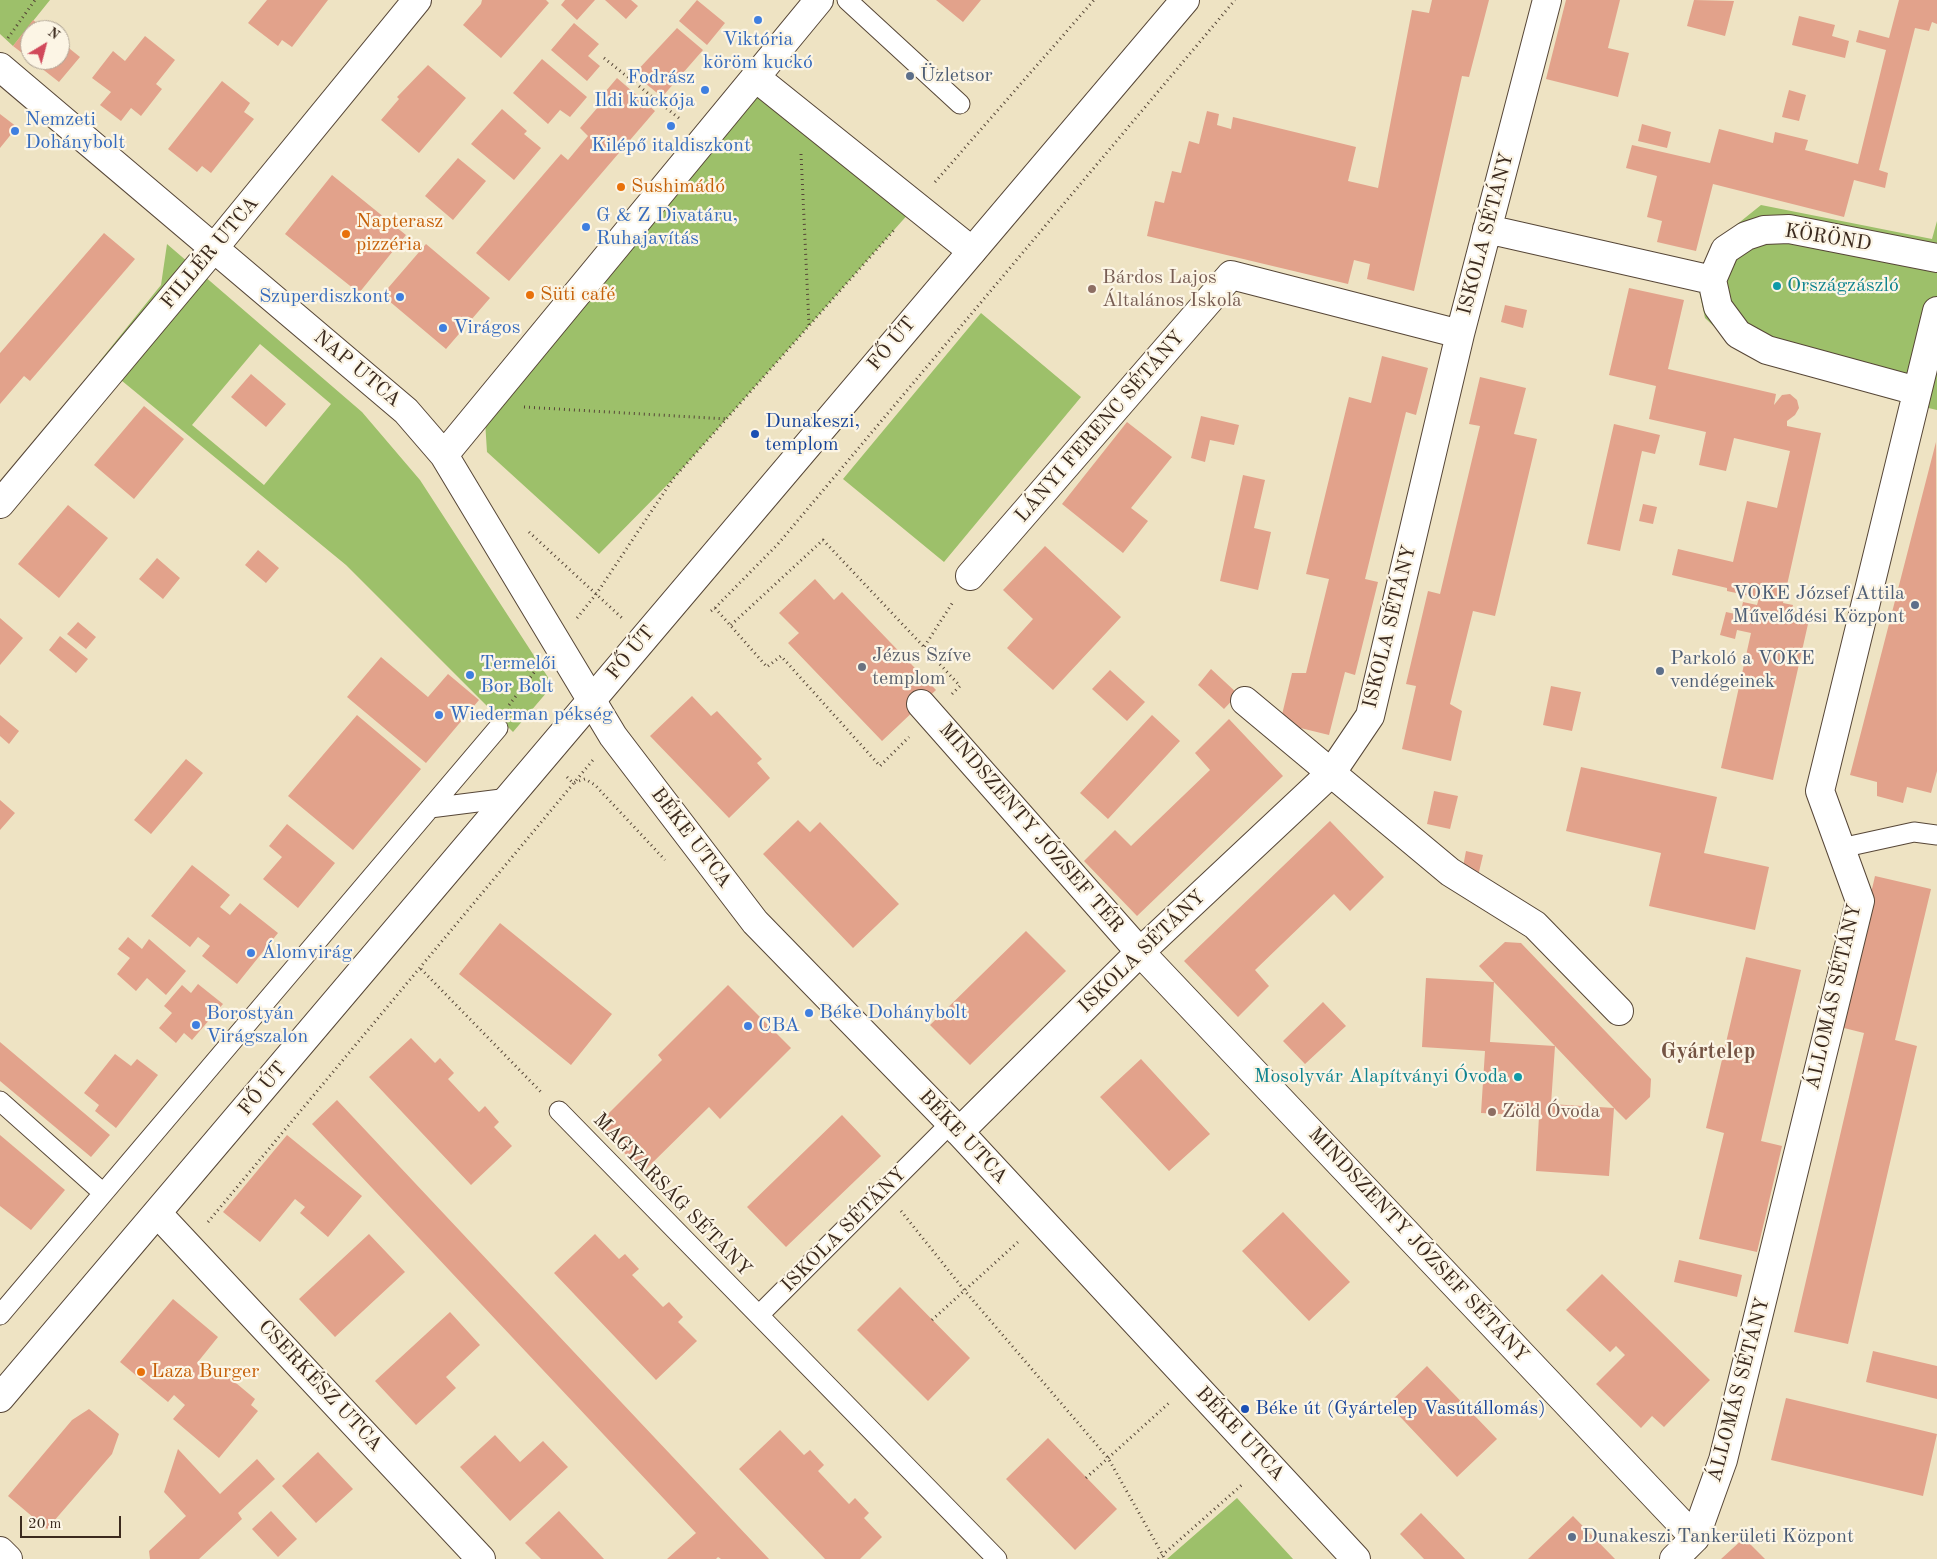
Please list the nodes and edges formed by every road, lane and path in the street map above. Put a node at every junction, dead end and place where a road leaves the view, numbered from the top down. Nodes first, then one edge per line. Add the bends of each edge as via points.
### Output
1 (35, 0) edge
2 (417, 0) edge
3 (818, 0) edge
4 (847, 0) edge
5 (1094, 0) edge
6 (1185, 0) edge
7 (1235, 0) edge
8 (1547, 0) edge
9 (2, 55) edge
10 (604, 58) dead end
11 (755, 77) junction
12 (960, 104) dead end
13 (799, 112) junction
14 (704, 138) junction
15 (915, 205) junction
16 (1487, 229) junction
17 (214, 248) junction
18 (972, 251) junction
19 (1937, 258) edge
20 (1712, 280) junction
21 (1937, 311) edge
22 (809, 326) junction
23 (1460, 334) junction
24 (1917, 391) junction
25 (484, 405) junction
26 (727, 418) junction
27 (444, 455) junction
28 (0, 504) edge
29 (524, 528) dead end
30 (970, 576) joint
31 (597, 593) junction
32 (715, 608) junction
33 (705, 617) dead end
34 (730, 626) junction
35 (643, 639) junction
36 (558, 644) junction
37 (924, 647) junction
38 (592, 699) junction
39 (1245, 701) dead end
40 (926, 710) junction
41 (511, 712) dead end
42 (498, 728) dead end
43 (1332, 772) junction
44 (574, 783) dead end
45 (509, 798) junction
46 (430, 808) junction
47 (1937, 835) edge
48 (1841, 848) junction
49 (1140, 952) junction
50 (421, 969) junction
51 (1618, 1011) dead end
52 (0, 1101) edge
53 (559, 1111) joint
54 (955, 1128) junction
55 (884, 1190) junction
56 (102, 1192) junction
57 (158, 1214) junction
58 (1042, 1220) junction
59 (189, 1246) junction
60 (965, 1290) junction
61 (0, 1314) edge
62 (759, 1315) junction
63 (932, 1320) dead end
64 (1192, 1382) junction
65 (0, 1398) edge
66 (1108, 1458) junction
67 (1266, 1462) junction
68 (1086, 1478) dead end
69 (1696, 1538) junction
70 (0, 1551) edge
71 (1163, 1555) junction
72 (8, 1559) edge
73 (480, 1559) edge
74 (997, 1559) edge
75 (1158, 1559) edge
76 (1165, 1559) edge
77 (1356, 1559) edge
78 (1674, 1559) edge

1 - 9 path
2 - 17 street, FILLÉR UTCA
3 - 11 street
4 - 12 lane
5 - 15 path
6 - 18 street, FŐ ÚT
7 - 32 path via 784,536
8 - 16 street, ISKOLA SÉTÁNY
9 - 17 street, NAP UTCA
10 - 14 path
11 - 13 street
11 - 14 street
13 - 15 street
13 - 22 path
14 - 25 street
15 - 18 street
15 - 22 path
16 - 20 street
16 - 23 street, ISKOLA SÉTÁNY
17 - 27 street, NAP UTCA via 406,411
17 - 28 street, FILLÉR UTCA
18 - 35 street, FŐ ÚT
19 - 20 street, KÖRÖND via 1790,229 1764,230 1746,236 1726,250
20 - 24 street via 1718,307 1738,334 1767,350
21 - 24 street, ÁLLOMÁS SÉTÁNY
22 - 26 path
23 - 30 street, LÁNYI FERENC SÉTÁNY via 1231,275
23 - 43 street, ISKOLA SÉTÁNY via 1370,716
24 - 48 street, ÁLLOMÁS SÉTÁNY via 1820,791
25 - 26 path
25 - 27 street
26 - 31 path via 673,479
27 - 36 street, NAP UTCA
29 - 31 path
30 - 37 path
31 - 35 path
31 - 36 path
32 - 33 path
32 - 34 path
34 - 37 path via 823,540
34 - 40 path via 767,667 781,656 880,766
35 - 38 street, FŐ ÚT
36 - 38 street, NAP UTCA
36 - 41 path via 509,705
37 - 40 path via 960,686
38 - 45 street, FŐ ÚT
38 - 54 street, BÉKE UTCA via 613,736 754,922
39 - 43 street
40 - 49 street, MINDSZENTY JÓZSEF TÉR
42 - 46 lane
43 - 49 street, ISKOLA SÉTÁNY
43 - 51 street via 1450,872 1535,925
44 - 50 path
45 - 46 lane
45 - 57 street, FŐ ÚT
46 - 56 lane
47 - 48 lane via 1914,832
48 - 69 street, ÁLLOMÁS SÉTÁNY via 1860,901 1723,1460
49 - 54 street, ISKOLA SÉTÁNY
49 - 69 street, MINDSZENTY JÓZSEF SÉTÁNY
50 - 53 path
50 - 59 path
52 - 56 lane
53 - 62 lane, MAGYARSÁG SÉTÁNY
54 - 55 lane, ISKOLA SÉTÁNY
54 - 58 street, BÉKE UTCA
55 - 60 path
55 - 62 lane, ISKOLA SÉTÁNY
56 - 61 lane
57 - 59 street, CSERKÉSZ UTCA
57 - 65 street, FŐ ÚT
58 - 60 path
58 - 64 street, BÉKE UTCA
59 - 73 street, CSERKÉSZ UTCA
60 - 63 path
60 - 66 path
62 - 74 lane, MAGYARSÁG SÉTÁNY
64 - 66 path
64 - 67 street, BÉKE UTCA
66 - 68 path
66 - 71 path
67 - 71 path
67 - 77 street, BÉKE UTCA
69 - 78 street, ÁLLOMÁS SÉTÁNY
70 - 72 street
71 - 75 path
71 - 76 path

